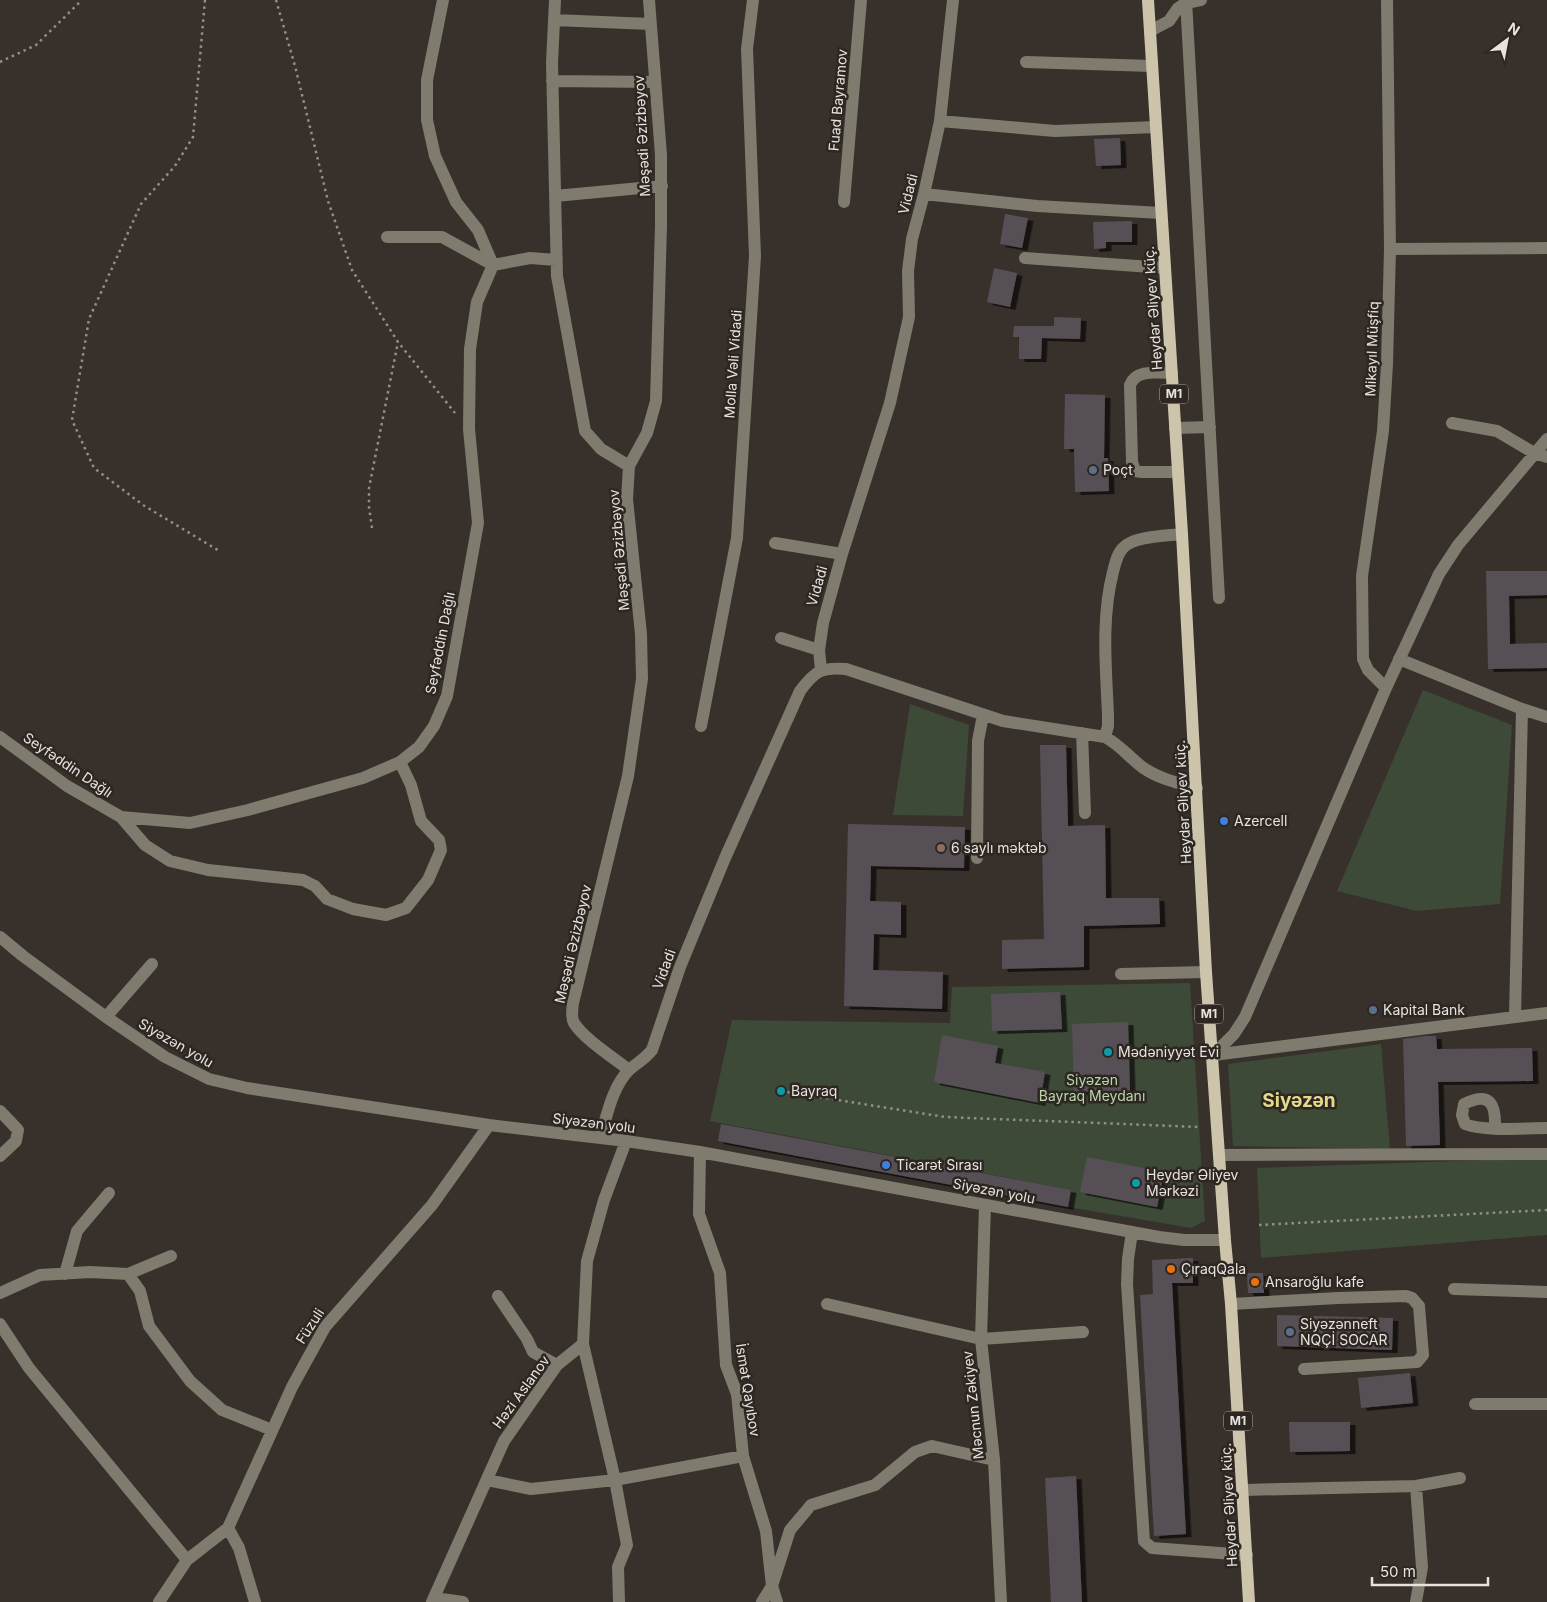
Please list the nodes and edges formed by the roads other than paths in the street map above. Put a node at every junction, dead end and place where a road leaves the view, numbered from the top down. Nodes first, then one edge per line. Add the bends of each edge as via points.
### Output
1 (443, 0) edge
2 (555, 0) edge
3 (648, 0) edge
4 (753, 0) edge
5 (861, 0) edge
6 (953, 0) edge
7 (1148, 0) edge
8 (1200, 0) edge
9 (1387, 0) edge
10 (1186, 1) edge
11 (554, 20) junction
12 (650, 24) junction
13 (1150, 31) junction
14 (1026, 62) dead end
15 (1152, 66) junction
16 (552, 81) junction
17 (655, 82) junction
18 (940, 121) junction
19 (1156, 127) junction
20 (662, 186) junction
21 (924, 194) junction
22 (555, 196) junction
23 (844, 202) dead end
24 (1162, 212) junction
25 (387, 237) dead end
26 (1547, 248) edge
27 (1390, 250) junction
28 (1025, 258) dead end
29 (556, 260) junction
30 (493, 265) junction
31 (1165, 268) junction
32 (1172, 373) junction
33 (1452, 423) dead end
34 (1210, 427) junction
35 (1175, 428) junction
36 (1547, 439) edge
37 (1534, 453) junction
38 (1547, 457) edge
39 (629, 466) junction
40 (1178, 472) junction
41 (1182, 534) junction
42 (775, 542) dead end
43 (842, 554) junction
44 (1219, 598) dead end
45 (781, 638) dead end
46 (819, 650) junction
47 (1399, 659) junction
48 (820, 670) junction
49 (1386, 688) junction
50 (1522, 709) junction
51 (983, 715) junction
52 (1547, 717) edge
53 (701, 726) dead end
54 (1082, 733) junction
55 (0, 737) edge
56 (1105, 737) junction
57 (400, 762) junction
58 (1197, 788) junction
59 (1085, 813) dead end
60 (120, 817) junction
61 (976, 858) dead end
62 (0, 937) edge
63 (152, 964) dead end
64 (1206, 972) junction
65 (1121, 974) dead end
66 (1547, 1013) edge
67 (1515, 1016) junction
68 (106, 1018) junction
69 (1213, 1055) junction
70 (629, 1070) junction
71 (0, 1111) edge
72 (489, 1125) junction
73 (1494, 1128) dead end
74 (1547, 1128) edge
75 (600, 1138) junction
76 (626, 1141) junction
77 (700, 1152) junction
78 (1547, 1154) edge
79 (1219, 1155) junction
80 (0, 1156) edge
81 (110, 1193) dead end
82 (985, 1205) junction
83 (1132, 1232) junction
84 (1225, 1240) junction
85 (171, 1256) dead end
86 (65, 1274) junction
87 (128, 1274) junction
88 (1454, 1289) dead end
89 (1547, 1292) edge
90 (0, 1293) edge
91 (498, 1296) dead end
92 (827, 1304) dead end
93 (1231, 1304) junction
94 (0, 1324) edge
95 (1082, 1332) dead end
96 (981, 1339) junction
97 (583, 1344) junction
98 (557, 1365) junction
99 (1304, 1369) dead end
100 (1475, 1404) dead end
101 (1547, 1404) edge
102 (272, 1430) junction
103 (743, 1456) junction
104 (994, 1460) junction
105 (1460, 1478) dead end
106 (487, 1480) junction
107 (615, 1480) junction
108 (1416, 1486) junction
109 (1243, 1490) junction
110 (228, 1528) junction
111 (1247, 1555) junction
112 (187, 1560) junction
113 (772, 1586) junction
114 (433, 1600) edge
115 (158, 1602) edge
116 (255, 1602) edge
117 (463, 1602) edge
118 (619, 1602) edge
119 (762, 1602) edge
120 (777, 1602) edge
121 (1001, 1602) edge
122 (1249, 1602) edge
123 (1416, 1602) edge

1 - 30 street via 427,80 427,120 435,156 456,202 478,230
2 - 11 street
3 - 12 street, Məşədi Əzizbəyov
4 - 53 street, Molla Vəli Vidadi via 747,49 755,256 738,538
5 - 23 street, Fuad Bayramov
6 - 18 street, Vidadi
7 - 13 main road, Heydər Əliyev küç. / M1
8 - 10 street
9 - 27 street, Mikayıl Müşfiq
10 - 13 street via 1169,21
10 - 34 street
11 - 12 street
11 - 16 street
12 - 17 street, Məşədi Əzizbəyov
13 - 15 main road, Heydər Əliyev küç. / M1
14 - 15 street
15 - 19 main road, Heydər Əliyev küç. / M1
16 - 17 street
16 - 22 street
17 - 20 street, Məşədi Əzizbəyov
18 - 19 street via 1055,132
18 - 21 street, Vidadi
19 - 24 main road, Heydər Əliyev küç. / M1
20 - 22 street
20 - 39 street, Məşədi Əzizbəyov via 656,401 647,434
21 - 24 street via 1037,206
21 - 43 street, Vidadi via 912,239 908,271 909,317 890,403
22 - 29 street
24 - 31 main road, Heydər Əliyev küç. / M1
25 - 30 street via 442,237
26 - 27 street
27 - 49 street, Mikayıl Müşfiq via 1383,431 1362,576 1363,659 1368,670
28 - 31 street
29 - 30 street via 530,258
29 - 39 street via 585,431 601,449
30 - 57 street, Seyfəddin Dağlı via 477,302 470,349 469,429 478,523 447,696 434,726 419,747
31 - 32 main road, Heydər Əliyev küç. / M1
32 - 35 main road, Heydər Əliyev küç. / M1
32 - 40 street via 1139,374 1132,378 1132,462 1135,471
33 - 37 street via 1496,431
34 - 35 street
34 - 44 street
35 - 40 main road, Heydər Əliyev küç. / M1
36 - 37 street
37 - 38 street
37 - 47 street via 1449,558
39 - 70 street, Məşədi Əzizbəyov via 628,499 641,634 642,680 628,776 572,1012 573,1022 582,1033
40 - 41 main road, Heydər Əliyev küç. / M1
41 - 56 street via 1134,540 1123,548 1116,560 1107,593 1104,635 1108,715
41 - 58 main road, Heydər Əliyev küç. / M1
42 - 43 street
43 - 46 street, Vidadi
45 - 46 street
46 - 48 street, Vidadi
47 - 49 street
47 - 50 street
48 - 51 street via 846,669
48 - 70 street, Vidadi via 800,690 729,849 680,967 652,1050
49 - 69 street via 1245,1017 1234,1034
50 - 52 street
50 - 67 street
51 - 54 street
51 - 61 street via 978,741
54 - 56 street
54 - 59 street
55 - 60 street, Seyfəddin Dağlı via 67,786
56 - 58 street via 1154,775
57 - 60 street, Seyfəddin Dağlı via 363,778 190,823
57 - 60 street via 411,785 421,820 439,840 441,850 428,880 406,908 386,915 353,909 326,899 315,886 303,880 208,870 170,860 145,845
58 - 64 main road, Heydər Əliyev küç. / M1
62 - 68 street, Siyəzən yolu
63 - 68 street
64 - 65 street
64 - 69 main road, Heydər Əliyev küç. / M1
66 - 67 street
67 - 69 street
68 - 72 street, Siyəzən yolu via 165,1057 209,1079 247,1088
69 - 79 main road, Heydər Əliyev küç. / M1
70 - 75 street, Vidadi via 616,1090
71 - 80 street via 18,1130 16,1141
72 - 75 street, Siyəzən yolu
72 - 102 street, Füzuli via 432,1204 325,1326
73 - 74 street
75 - 76 street, Siyəzən yolu
76 - 77 street, Siyəzən yolu
76 - 97 street via 604,1200 587,1261
77 - 82 street, Siyəzən yolu
77 - 103 street, İsmət Qayıbov via 699,1214 720,1273 726,1365 737,1394
78 - 79 street
79 - 84 main road, Heydər Əliyev küç. / M1
81 - 86 street via 77,1231
82 - 83 street, Siyəzən yolu
82 - 96 street, Məcnun Zəkiyev
83 - 84 street, Siyəzən yolu via 1184,1240
83 - 111 street via 1127,1284 1144,1541 1152,1548
84 - 93 main road, Heydər Əliyev küç. / M1
85 - 87 street
86 - 87 street
86 - 90 street via 40,1275
87 - 102 street via 140,1291 149,1326 190,1381 222,1410
88 - 89 street
91 - 98 street via 533,1352
92 - 96 street
93 - 99 street via 1406,1296 1419,1306 1424,1355 1417,1362
93 - 109 main road, Heydər Əliyev küç. / M1
94 - 112 street via 29,1368
95 - 96 street
96 - 104 street, Məcnun Zəkiyev
97 - 98 street, Həzi Aslanov
97 - 107 street
98 - 106 street, Həzi Aslanov via 504,1441
100 - 101 street
102 - 110 street, Füzuli
103 - 107 street
103 - 113 street, İsmət Qayıbov via 766,1531
104 - 113 street via 932,1446 915,1452 875,1485 811,1505 790,1530
104 - 121 street, Məcnun Zəkiyev
105 - 108 street
106 - 107 street via 531,1489
106 - 114 street, Həzi Aslanov
107 - 118 street via 627,1545 618,1567
108 - 109 street
108 - 123 street via 1422,1567
109 - 111 main road, Heydər Əliyev küç. / M1
110 - 112 street, Füzuli
110 - 116 street via 239,1548
111 - 122 main road, Heydər Əliyev küç. / M1
112 - 115 street, Füzuli
113 - 119 street
113 - 120 street, İsmət Qayıbov
114 - 117 street

